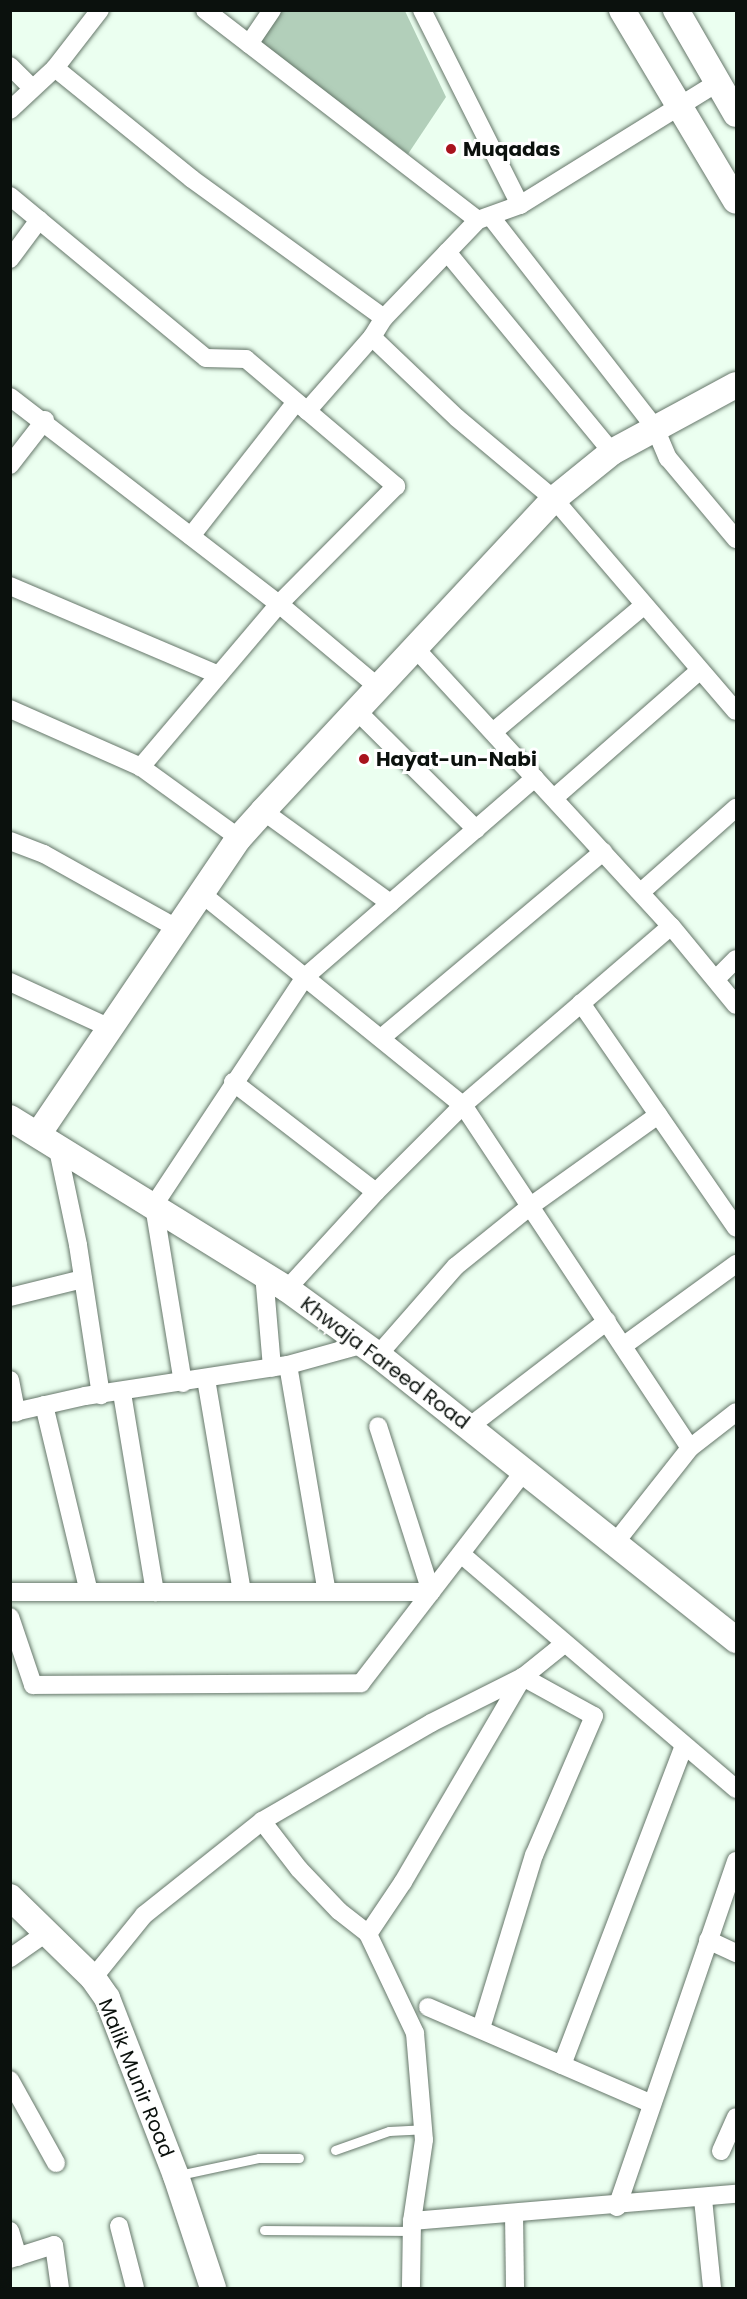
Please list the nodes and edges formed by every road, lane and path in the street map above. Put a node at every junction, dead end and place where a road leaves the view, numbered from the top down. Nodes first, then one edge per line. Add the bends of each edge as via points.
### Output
1 (100, 10) edge
2 (205, 10) edge
3 (272, 10) edge
4 (422, 10) edge
5 (622, 10) edge
6 (676, 10) edge
7 (249, 44) junction
8 (10, 66) edge
9 (55, 68) junction
10 (717, 83) junction
11 (31, 87) junction
12 (680, 105) junction
13 (10, 110) edge
14 (736, 114) edge
15 (10, 196) edge
16 (736, 201) edge
17 (520, 205) junction
18 (484, 218) junction
19 (39, 220) junction
20 (447, 252) junction
21 (10, 259) edge
22 (384, 318) junction
23 (372, 337) junction
24 (735, 389) edge
25 (10, 397) edge
26 (302, 406) junction
27 (45, 420) junction
28 (655, 428) junction
29 (612, 452) junction
30 (10, 465) edge
31 (554, 499) junction
32 (191, 536) junction
33 (736, 539) edge
34 (10, 586) edge
35 (279, 604) junction
36 (643, 606) junction
37 (416, 649) junction
38 (699, 671) junction
39 (219, 675) junction
40 (379, 688) junction
41 (10, 709) edge
42 (357, 711) junction
43 (736, 711) edge
44 (493, 732) junction
45 (141, 767) junction
46 (535, 778) junction
47 (554, 798) junction
48 (736, 808) edge
49 (263, 811) junction
50 (476, 829) junction
51 (239, 838) junction
52 (10, 840) edge
53 (603, 852) junction
54 (641, 892) junction
55 (202, 894) junction
56 (390, 903) junction
57 (672, 926) junction
58 (178, 929) junction
59 (736, 959) edge
60 (305, 977) junction
61 (717, 978) junction
62 (10, 982) edge
63 (581, 1003) junction
64 (736, 1005) edge
65 (110, 1028) junction
66 (381, 1038) junction
67 (233, 1082) junction
68 (463, 1105) junction
69 (658, 1115) junction
70 (10, 1118) edge
71 (48, 1139) junction
72 (376, 1192) junction
73 (153, 1205) junction
74 (532, 1205) junction
75 (736, 1228) edge
76 (736, 1264) edge
77 (264, 1274) junction
78 (83, 1279) junction
79 (287, 1288) junction
80 (10, 1297) edge
81 (607, 1321) junction
82 (623, 1346) junction
83 (371, 1349) junction
84 (280, 1367) junction
85 (206, 1379) junction
86 (10, 1380) edge
87 (183, 1383) junction
88 (122, 1393) junction
89 (101, 1395) junction
90 (44, 1405) junction
91 (14, 1412) edge
92 (736, 1412) edge
93 (378, 1426) dead end
94 (469, 1427) junction
95 (690, 1448) junction
96 (524, 1471) junction
97 (615, 1543) junction
98 (461, 1554) junction
99 (10, 1592) edge
100 (89, 1592) junction
101 (154, 1592) junction
102 (242, 1592) junction
103 (327, 1592) junction
104 (431, 1592) junction
105 (10, 1617) edge
106 (732, 1628) edge
107 (564, 1644) junction
108 (523, 1677) junction
109 (684, 1745) junction
110 (736, 1789) edge
111 (262, 1821) junction
112 (736, 1861) edge
113 (10, 1897) edge
114 (46, 1932) junction
115 (368, 1934) junction
116 (708, 1940) junction
117 (736, 1953) edge
118 (10, 1958) edge
119 (93, 1978) junction
120 (428, 2007) dead end
121 (481, 2028) junction
122 (562, 2065) junction
123 (10, 2080) edge
124 (652, 2104) junction
125 (736, 2117) edge
126 (423, 2129) junction
127 (335, 2150) dead end
128 (721, 2151) dead end
129 (299, 2158) dead end
130 (56, 2163) dead end
131 (176, 2176) junction
132 (736, 2194) edge
133 (703, 2199) junction
134 (617, 2207) junction
135 (514, 2214) junction
136 (119, 2226) dead end
137 (412, 2226) junction
138 (264, 2230) dead end
139 (10, 2231) edge
140 (14, 2258) edge
141 (60, 2289) edge
142 (135, 2289) edge
143 (213, 2289) edge
144 (411, 2289) edge
145 (515, 2289) edge
146 (712, 2289) edge

1 - 9 street
2 - 7 street
3 - 7 street
4 - 17 street
5 - 12 street
6 - 10 street
7 - 18 street
8 - 11 street
9 - 11 street
9 - 22 street via 192,179
10 - 12 street
10 - 14 street
11 - 13 street
12 - 16 street
12 - 17 street
15 - 19 street
17 - 18 street
18 - 20 street
18 - 28 street
19 - 21 street
19 - 26 street via 206,358 246,359
20 - 22 street
20 - 29 street
22 - 23 street
23 - 26 street
23 - 31 street via 457,418
24 - 28 street
25 - 27 street
26 - 32 street
26 - 35 street via 396,486
27 - 30 street
27 - 32 street
28 - 29 street
28 - 33 street via 668,458
29 - 31 street
31 - 36 street
31 - 37 street
32 - 35 street
34 - 39 street
35 - 39 street
35 - 40 street
36 - 38 street
36 - 44 street
37 - 40 street
37 - 44 street
38 - 43 street
38 - 47 street
39 - 45 street
40 - 42 street
41 - 45 street
42 - 49 street
42 - 50 street
44 - 46 street
45 - 51 street
46 - 47 street
46 - 50 street
47 - 53 street
48 - 54 street
49 - 51 street
49 - 56 street
50 - 56 street
51 - 55 street
52 - 58 street via 44,854
53 - 54 street
53 - 66 street
54 - 57 street
55 - 58 street
55 - 60 street
56 - 60 street
57 - 61 street
57 - 63 street
58 - 65 street
59 - 61 street
60 - 66 street
60 - 67 street
61 - 64 street
62 - 65 street
63 - 68 street
63 - 69 street
65 - 71 street
66 - 68 street
67 - 72 street
67 - 73 street
68 - 72 street
68 - 74 street
69 - 74 street
69 - 75 street
70 - 71 street, Khwaja Fareed Road
71 - 73 street, Khwaja Fareed Road
71 - 78 street
72 - 79 street
73 - 77 street, Khwaja Fareed Road
73 - 87 street
74 - 81 street
74 - 83 street via 456,1266
76 - 82 street
77 - 79 street, Khwaja Fareed Road
77 - 84 street
78 - 80 street
78 - 89 street
79 - 83 street, Khwaja Fareed Road
81 - 82 street
81 - 94 street
82 - 95 street
83 - 84 street
83 - 94 street, Khwaja Fareed Road
84 - 85 street
84 - 103 street
85 - 87 street
85 - 102 street
86 - 91 street
87 - 88 street
88 - 89 street
88 - 101 street
89 - 90 street
90 - 91 street
90 - 100 street
92 - 95 street
93 - 104 street
94 - 96 street, Khwaja Fareed Road
95 - 97 street
96 - 97 street, Khwaja Fareed Road
96 - 98 street
97 - 106 street, Khwaja Fareed Road
98 - 104 street
98 - 107 street
99 - 100 street
100 - 101 street
101 - 102 street
102 - 103 street
103 - 104 street
104 - 105 street via 361,1683 33,1685
107 - 108 street
107 - 109 street
108 - 111 street via 431,1723
108 - 115 street via 403,1882
108 - 121 street via 594,1716 534,1855
109 - 110 street
109 - 122 street
111 - 115 street via 299,1869 339,1911
111 - 119 street via 144,1915
112 - 116 street
113 - 114 street, Malik Munir Road
114 - 118 street
114 - 119 street, Malik Munir Road
115 - 126 street via 415,2033
116 - 117 street
116 - 124 street
119 - 131 street, Malik Munir Road via 107,1998
120 - 121 street
121 - 122 street
122 - 124 street
123 - 130 street
124 - 134 street
125 - 128 street
126 - 127 lane via 389,2132
126 - 137 street
129 - 131 lane via 259,2158
131 - 143 street, Malik Munir Road
132 - 133 street
133 - 134 street
133 - 146 street
134 - 135 street
135 - 137 street
135 - 145 street
136 - 142 street
137 - 138 lane
137 - 144 street
139 - 140 street
140 - 141 street via 54,2245

